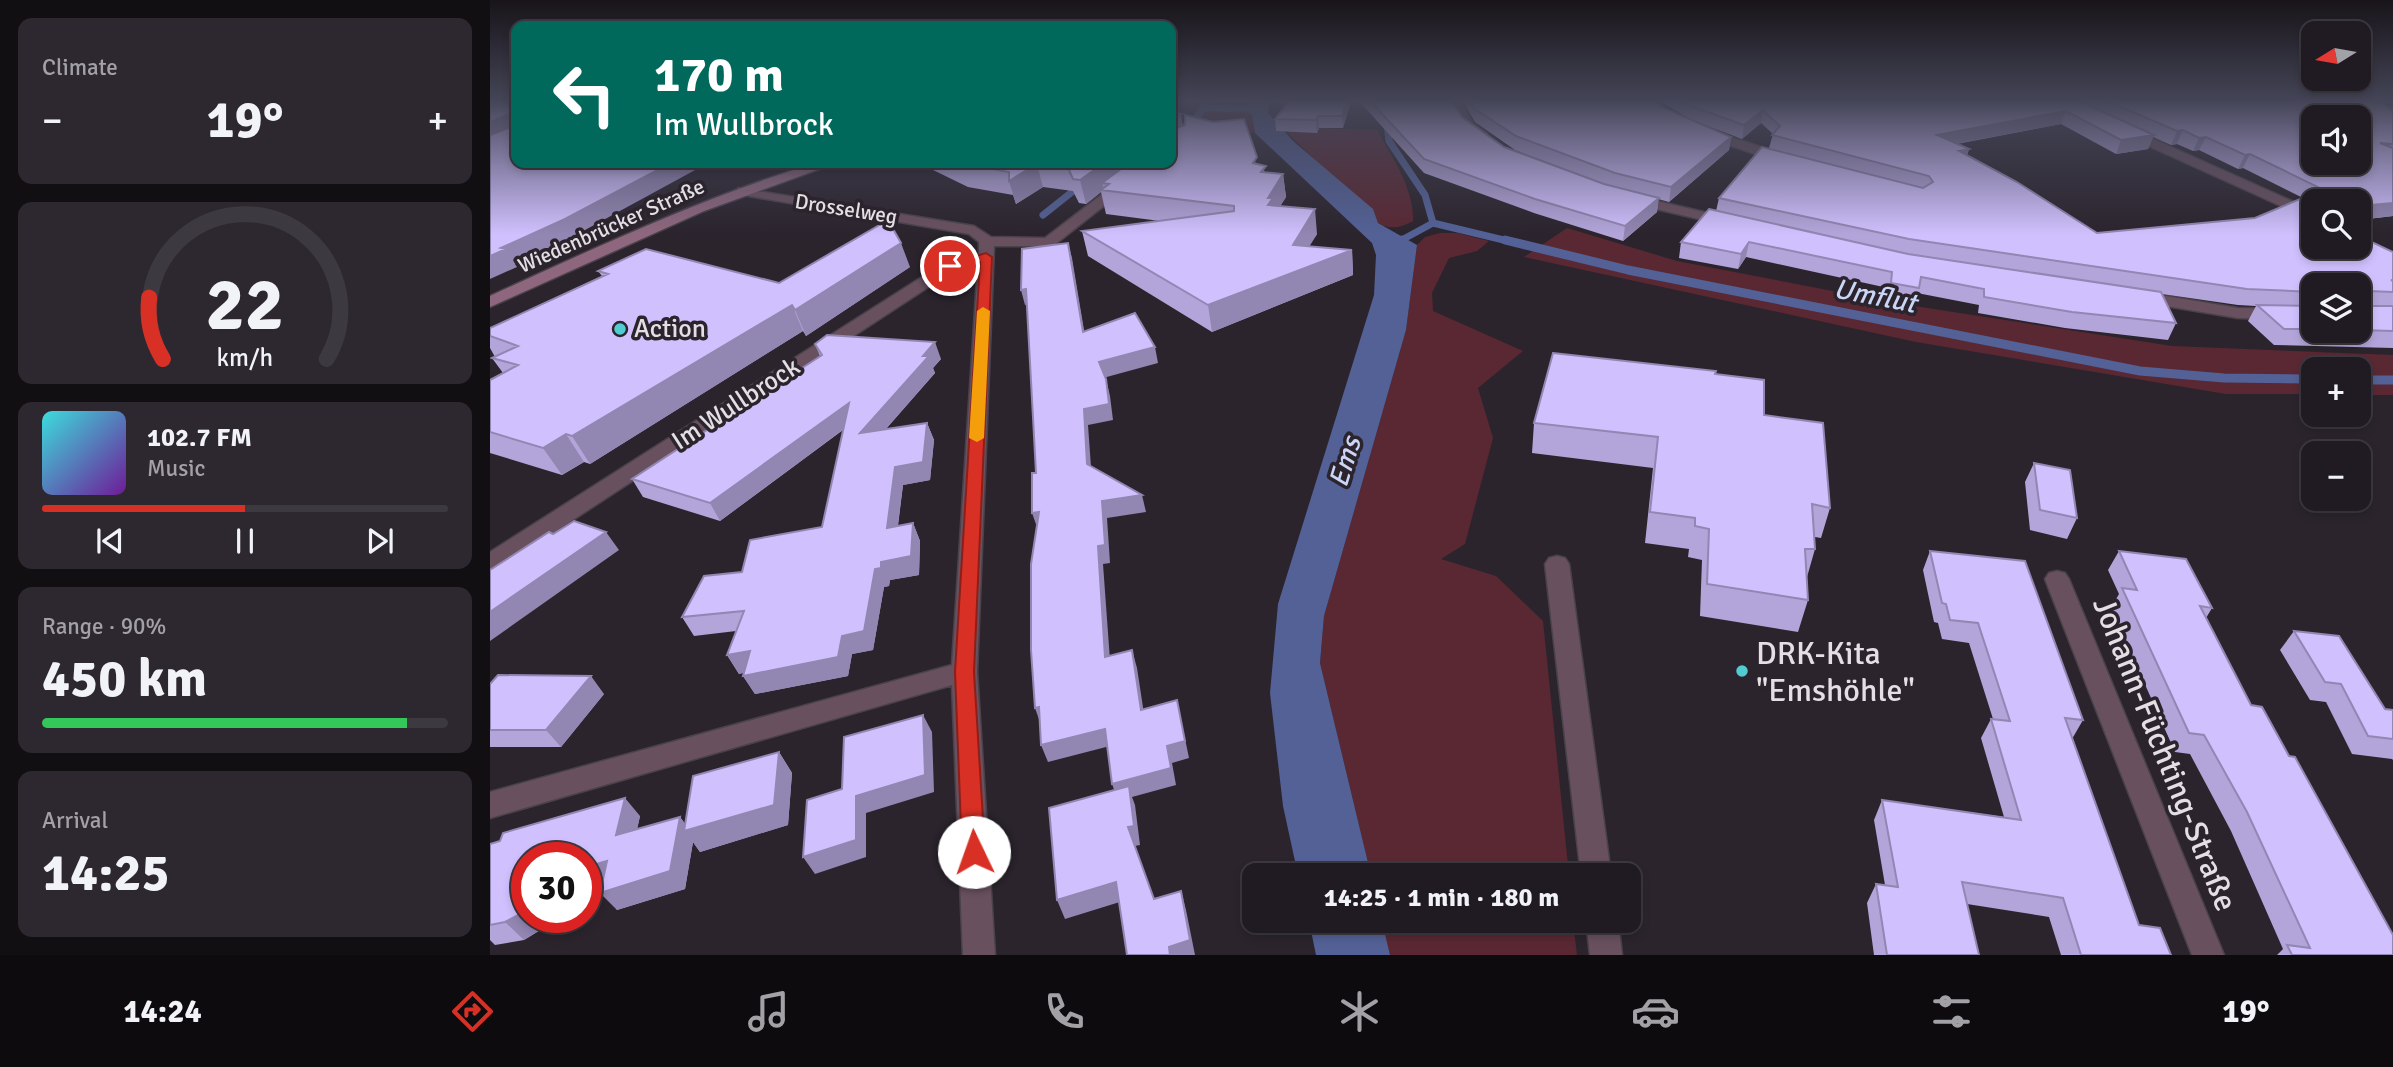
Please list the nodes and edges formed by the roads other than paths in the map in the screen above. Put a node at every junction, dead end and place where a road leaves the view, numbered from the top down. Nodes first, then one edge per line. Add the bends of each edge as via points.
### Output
1 (1741, 146) edge
2 (2157, 146) edge
3 (1804, 166) edge
4 (814, 168) edge
5 (1144, 168) edge
6 (743, 191) junction
7 (1621, 196) edge
8 (2301, 211) edge
9 (1742, 225) edge
10 (987, 249) junction
11 (2121, 294) edge
12 (490, 302) edge
13 (2301, 315) edge
14 (490, 563) edge
15 (1557, 564) dead end
16 (2057, 579) dead end
17 (964, 672) junction
18 (490, 805) edge
19 (1594, 863) edge
20 (1603, 933) edge
21 (979, 955) edge
22 (1606, 955) edge
23 (2208, 955) edge

1 - 3 street
2 - 8 street
4 - 6 main road, Wiedenbrücker Straße
5 - 10 street, Drosselweg via 1048,243
6 - 10 street, Drosselweg via 974,230
6 - 12 main road, Wiedenbrücker Straße
7 - 9 street
10 - 14 street, Im Wullbrock via 950,266
10 - 17 street
11 - 13 street via 2238,313
15 - 19 street
16 - 23 street, Johann-Füchting-Straße
17 - 18 street
17 - 21 street
20 - 22 street

